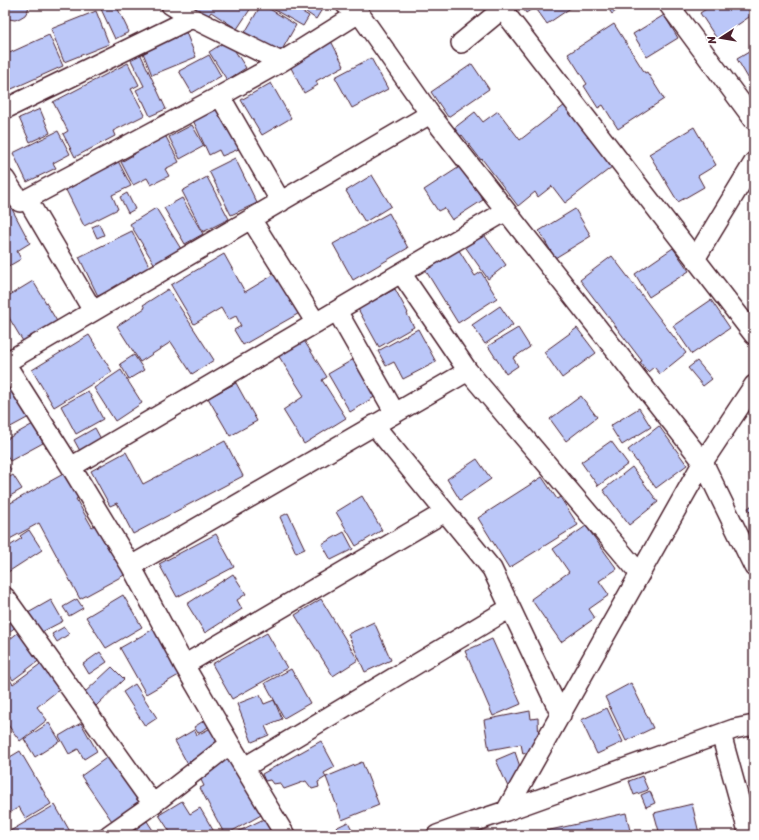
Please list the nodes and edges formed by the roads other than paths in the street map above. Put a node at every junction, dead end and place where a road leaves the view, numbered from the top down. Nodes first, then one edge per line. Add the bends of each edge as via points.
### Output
1 (171, 5) edge
2 (669, 5) edge
3 (504, 7) edge
4 (352, 9) edge
5 (192, 18) junction
6 (461, 44) dead end
7 (281, 62) junction
8 (220, 96) junction
9 (5, 109) edge
10 (430, 114) junction
11 (754, 120) edge
12 (754, 162) edge
13 (5, 179) edge
14 (27, 199) junction
15 (281, 202) junction
16 (506, 211) junction
17 (251, 219) junction
18 (695, 259) junction
19 (401, 273) junction
20 (94, 311) junction
21 (337, 311) junction
22 (316, 323) junction
23 (754, 335) edge
24 (5, 363) edge
25 (468, 370) junction
26 (754, 385) edge
27 (395, 413) junction
28 (374, 425) junction
29 (703, 462) junction
30 (71, 467) junction
31 (445, 512) junction
32 (131, 566) junction
33 (754, 567) edge
34 (640, 574) junction
35 (5, 597) edge
36 (510, 608) junction
37 (184, 665) junction
38 (561, 715) junction
39 (754, 725) edge
40 (721, 734) junction
41 (230, 744) junction
42 (245, 767) junction
43 (153, 804) junction
44 (506, 812) junction
45 (475, 828) edge
46 (109, 835) edge
47 (285, 835) edge
48 (437, 835) edge
49 (749, 835) edge

1 - 5 street
2 - 11 street
3 - 6 street
3 - 18 street
4 - 7 street
4 - 10 street
5 - 7 street
5 - 9 street
7 - 8 street
8 - 14 street
8 - 15 street
10 - 15 street
10 - 16 street
12 - 18 street
13 - 14 street via 20,202
14 - 20 street
15 - 17 street
16 - 19 street
16 - 29 street
17 - 20 street
17 - 22 street
18 - 23 street
19 - 21 street
19 - 25 street
20 - 24 street
21 - 22 street
21 - 27 street
22 - 30 street
24 - 30 street
25 - 27 street
25 - 34 street
26 - 29 street
27 - 28 street
28 - 31 street
28 - 32 street
29 - 33 street
29 - 34 street
30 - 32 street
31 - 36 street via 492,570
31 - 37 street
32 - 37 street
34 - 38 street
35 - 43 street
36 - 38 street
36 - 42 street
37 - 41 street
38 - 44 street
39 - 40 street
40 - 44 street
40 - 49 street
41 - 42 street
41 - 43 street
42 - 47 street
43 - 46 street
44 - 45 street
45 - 48 street

